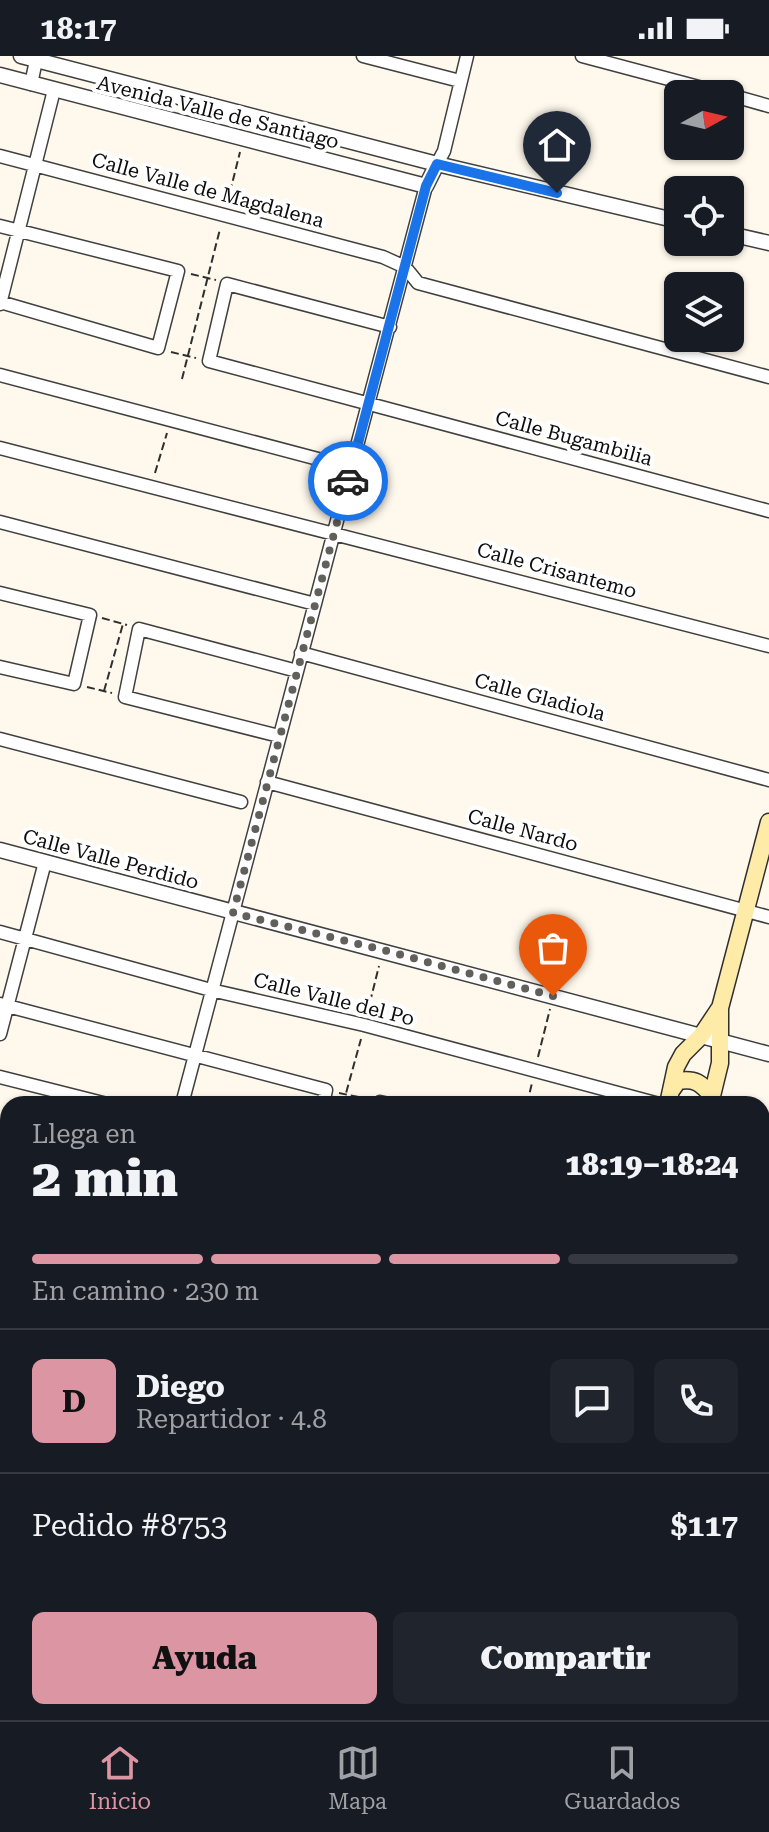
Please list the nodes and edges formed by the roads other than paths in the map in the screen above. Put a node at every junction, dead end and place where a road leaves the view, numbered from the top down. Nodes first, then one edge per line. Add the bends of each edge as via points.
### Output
1 (21, 56) edge
2 (363, 56) edge
3 (467, 56) edge
4 (582, 56) edge
5 (37, 58) edge
6 (0, 75) edge
7 (672, 80) edge
8 (460, 81) junction
9 (31, 84) junction
10 (54, 90) junction
11 (744, 99) edge
12 (769, 106) edge
13 (0, 156) edge
14 (34, 164) junction
15 (437, 164) junction
16 (426, 186) junction
17 (664, 218) edge
18 (0, 226) edge
19 (17, 230) junction
20 (744, 237) edge
21 (769, 243) edge
22 (405, 267) junction
23 (0, 303) edge
24 (390, 327) junction
25 (0, 375) edge
26 (769, 377) edge
27 (369, 404) junction
28 (0, 448) edge
29 (352, 468) junction
30 (769, 511) edge
31 (0, 522) edge
32 (334, 533) junction
33 (0, 593) edge
34 (315, 604) junction
35 (769, 646) edge
36 (301, 653) junction
37 (0, 667) edge
38 (297, 671) junction
39 (279, 736) junction
40 (0, 739) edge
41 (769, 780) edge
42 (267, 782) junction
43 (241, 802) dead end
44 (769, 822) edge
45 (0, 850) edge
46 (45, 862) junction
47 (745, 911) junction
48 (233, 913) junction
49 (769, 917) edge
50 (0, 932) edge
51 (24, 938) junction
52 (211, 990) junction
53 (4, 1005) edge
54 (720, 1008) junction
55 (0, 1034) edge
56 (701, 1036) junction
57 (720, 1041) junction
58 (195, 1054) junction
59 (769, 1054) edge
60 (0, 1077) edge
61 (75, 1096) edge
62 (184, 1096) edge
63 (325, 1096) edge
64 (630, 1096) edge
65 (670, 1096) edge
66 (670, 1096) edge
67 (709, 1096) edge
68 (712, 1096) edge

1 - 5 street, Avenida Valle de Santiago
2 - 8 street
3 - 8 street
4 - 7 street
5 - 9 street
5 - 15 street, Avenida Valle de Santiago
6 - 9 street, Avenida Valle de Santiago
8 - 15 street
9 - 10 street, Avenida Valle de Santiago
10 - 14 street
10 - 16 street, Avenida Valle de Santiago
11 - 12 street
13 - 14 street, Calle Valle de Magdalena
14 - 19 street
14 - 22 street, Calle Valle de Magdalena
15 - 16 street
15 - 17 street, Avenida Valle de Santiago
16 - 22 street
18 - 19 street
19 - 23 street
19 - 23 street via 178,271 158,348
20 - 21 street
22 - 24 street
22 - 26 street, Calle Valle de Magdalena via 418,283
24 - 27 street
24 - 27 street, Calle Bugambilia via 227,284 209,361
25 - 29 street
27 - 29 street
27 - 30 street, Calle Bugambilia
28 - 32 street, Calle Crisantemo
29 - 32 street
31 - 34 street
32 - 34 street
32 - 35 street, Calle Crisantemo
33 - 37 street via 90,615 74,684
34 - 36 street
36 - 38 street
36 - 41 street, Calle Gladiola
38 - 39 street
38 - 39 street via 139,629 125,697
39 - 42 street
40 - 43 street
42 - 47 street, Calle Nardo
42 - 48 street
44 - 47 main road
45 - 46 street, Calle Valle Perdido
46 - 48 street, Calle Valle Perdido
46 - 51 street
47 - 49 street, Calle Nardo
47 - 54 main road
48 - 52 street
48 - 56 street, Calle Valle Perdido
50 - 51 street, Calle Valle del Po
51 - 52 street, Calle Valle del Po
51 - 53 street
52 - 58 street
52 - 64 street, Calle Valle del Po
53 - 55 street
53 - 58 street
54 - 56 main road
54 - 57 main road
56 - 57 street, Calle Valle Perdido
56 - 65 main road via 676,1067
57 - 59 street, Calle Valle Perdido
57 - 68 main road
58 - 62 street
58 - 63 street via 326,1090
60 - 61 street
66 - 67 main road via 678,1081 690,1079 702,1083

